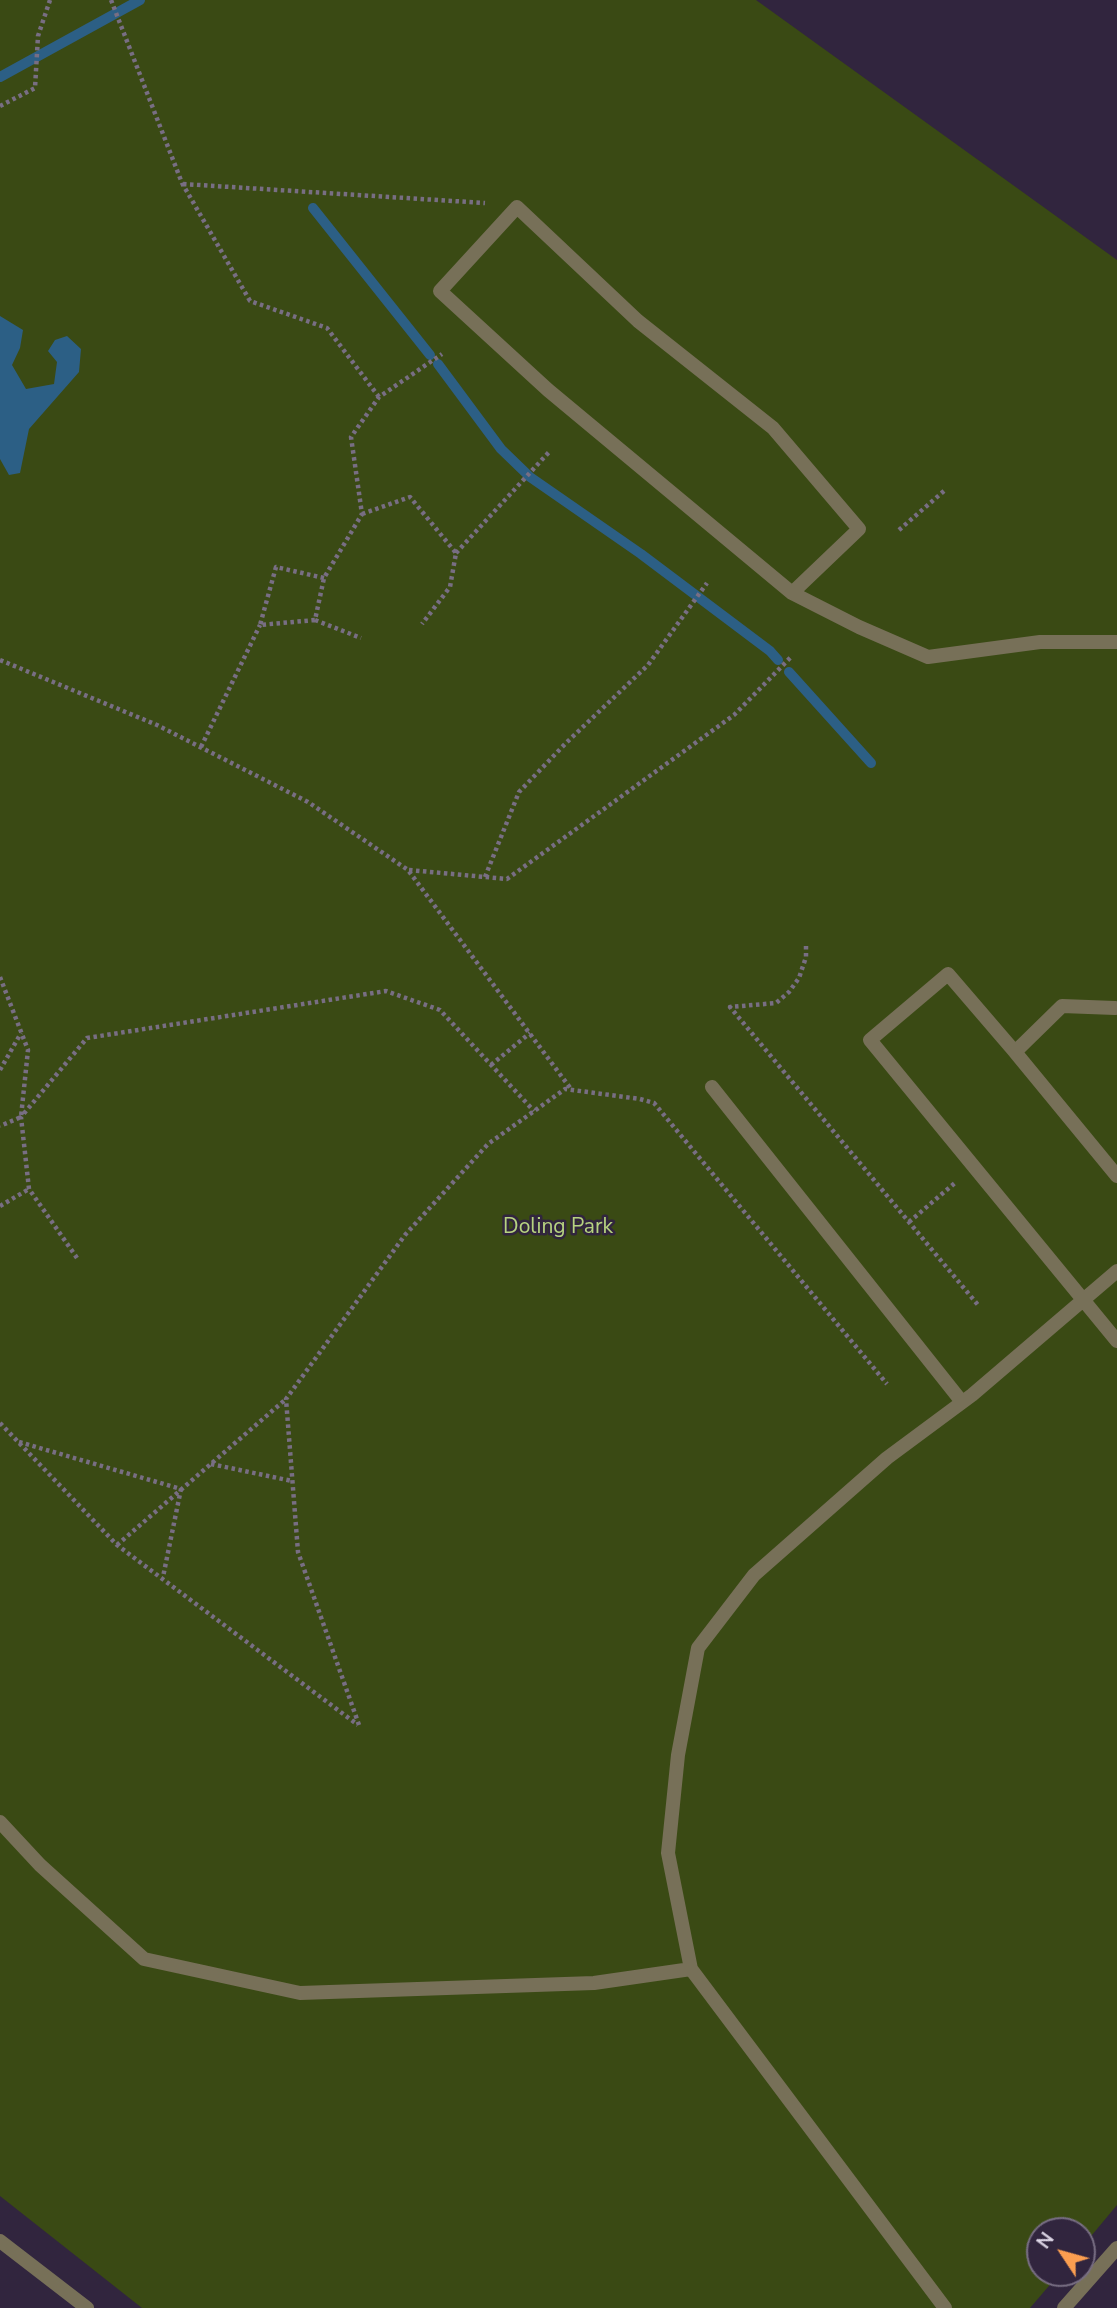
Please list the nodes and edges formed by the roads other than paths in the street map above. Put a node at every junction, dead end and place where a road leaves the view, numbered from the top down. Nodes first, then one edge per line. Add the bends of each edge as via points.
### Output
1 (792, 593) junction
2 (1117, 642) edge
3 (1115, 1007) dead end
4 (1015, 1052) junction
5 (712, 1087) dead end
6 (1117, 1176) edge
7 (1117, 1271) edge
8 (1083, 1300) junction
9 (1117, 1341) edge
10 (962, 1402) junction
11 (0, 1822) edge
12 (691, 1969) junction
13 (0, 2241) edge
14 (1115, 2256) edge
15 (87, 2308) edge
16 (944, 2308) edge
17 (1064, 2308) edge

1 - 1 street via 548,390 440,290 517,207 638,321 773,428 859,529
1 - 2 street via 928,657 1040,642
3 - 4 street via 1062,1006
4 - 6 street
4 - 8 street via 948,974 870,1040
5 - 10 street
7 - 8 street
8 - 9 street
8 - 10 street
10 - 12 street via 887,1458 754,1575 698,1648 678,1755 668,1853
11 - 12 street via 40,1865 144,1959 300,1993 594,1983
12 - 16 street
13 - 15 street
14 - 17 street

